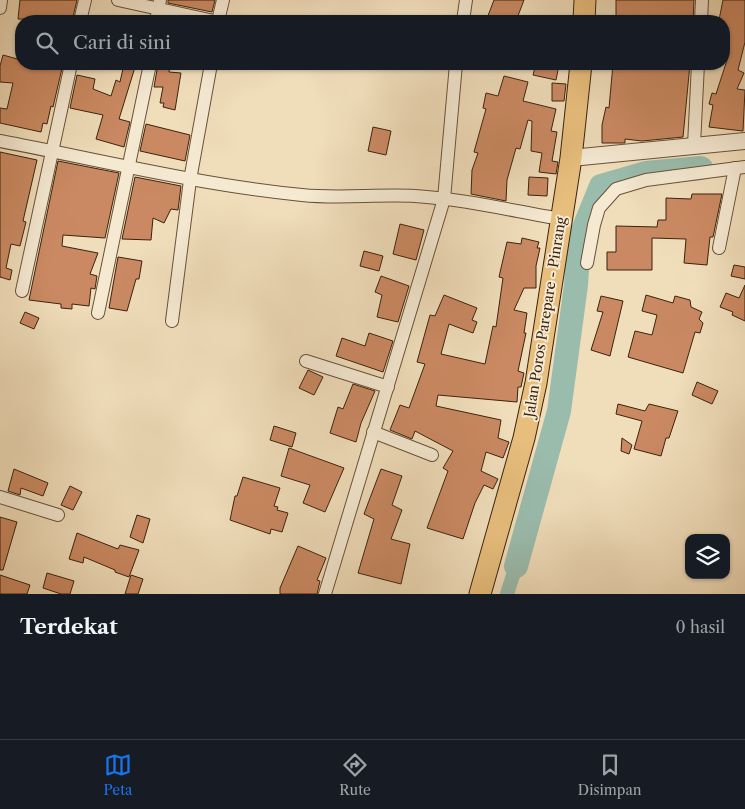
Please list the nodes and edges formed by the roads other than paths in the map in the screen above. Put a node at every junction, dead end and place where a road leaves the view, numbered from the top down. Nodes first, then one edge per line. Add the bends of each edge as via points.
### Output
1 (1, 0) edge
2 (85, 0) edge
3 (118, 0) edge
4 (223, 0) edge
5 (466, 0) edge
6 (585, 0) edge
7 (702, 0) edge
8 (159, 4) edge
9 (0, 8) edge
10 (81, 15) edge
11 (196, 15) edge
12 (218, 15) edge
13 (463, 15) edge
14 (584, 15) edge
15 (701, 15) edge
16 (70, 70) edge
17 (149, 70) edge
18 (210, 70) edge
19 (455, 70) edge
20 (580, 70) edge
21 (698, 70) edge
22 (0, 141) edge
23 (745, 142) edge
24 (694, 145) junction
25 (51, 151) junction
26 (571, 158) junction
27 (129, 166) junction
28 (740, 167) edge
29 (190, 180) junction
30 (444, 199) junction
31 (561, 219) junction
32 (718, 248) dead end
33 (588, 263) dead end
34 (22, 291) dead end
35 (98, 314) dead end
36 (172, 320) dead end
37 (306, 361) dead end
38 (388, 387) junction
39 (373, 432) junction
40 (432, 455) dead end
41 (0, 497) edge
42 (58, 515) dead end
43 (325, 594) edge
44 (480, 594) edge

1 - 9 street
2 - 10 street
3 - 8 street
4 - 12 street
5 - 13 street
6 - 14 highway
7 - 15 street
8 - 11 street
16 - 25 street
17 - 27 street
18 - 29 street
19 - 30 street
20 - 26 highway, Jalan Poros Parepare - Pinrang
21 - 24 street
22 - 25 street
23 - 24 street
24 - 26 street
25 - 27 street
25 - 34 street
26 - 31 highway, Jalan Poros Parepare - Pinrang
27 - 29 street
27 - 35 street
28 - 32 street
28 - 33 street via 646,180 616,189 599,208
29 - 30 street via 303,195
29 - 36 street
30 - 31 street
30 - 38 street
31 - 44 highway, Jalan Poros Parepare - Pinrang via 536,383 524,438
37 - 38 street
38 - 39 street
39 - 40 street
39 - 43 street
41 - 42 street

